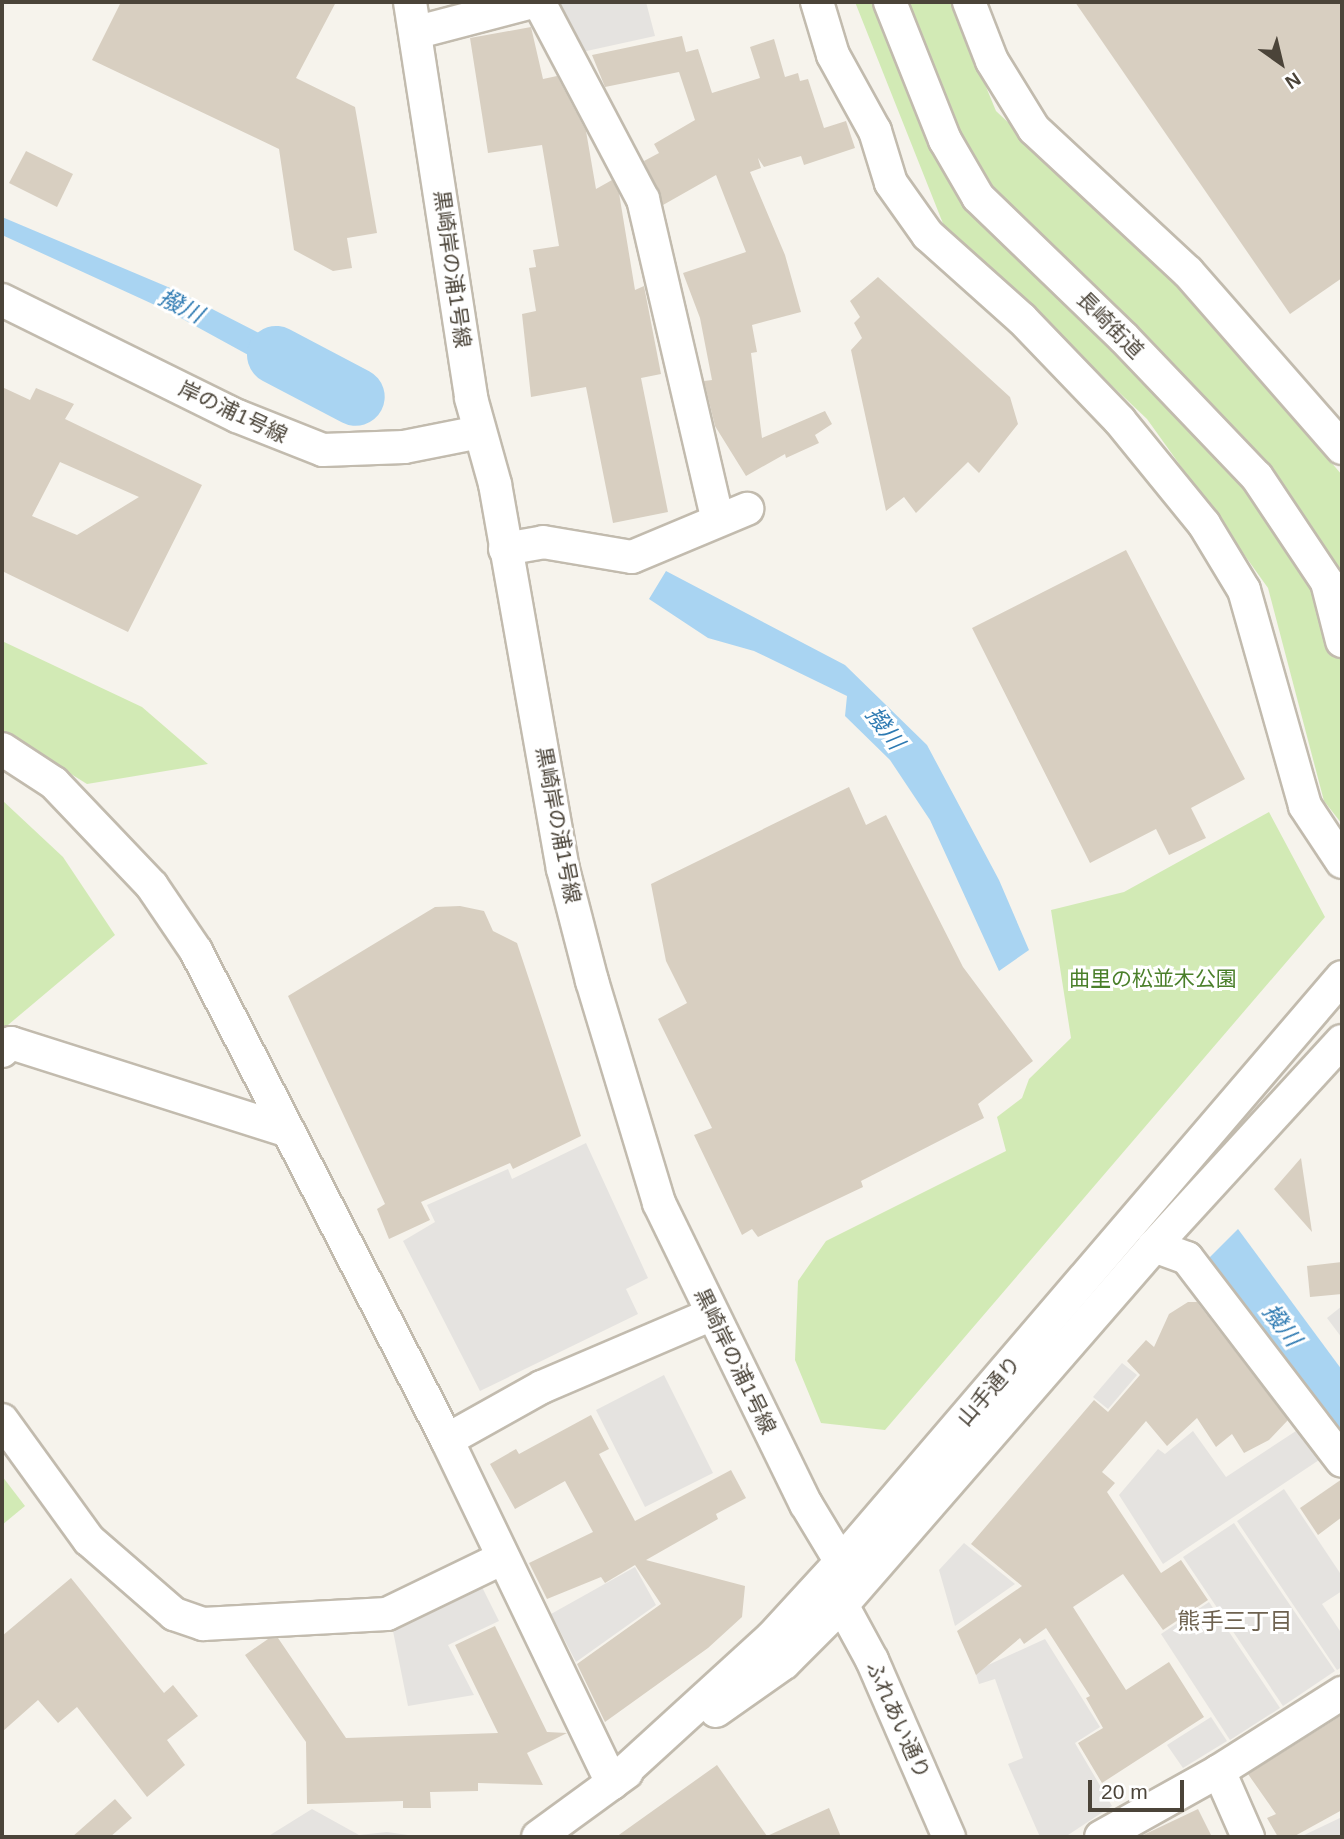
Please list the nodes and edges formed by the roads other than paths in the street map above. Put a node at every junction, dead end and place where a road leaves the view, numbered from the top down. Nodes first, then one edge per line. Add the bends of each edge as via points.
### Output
1 (410, 2) edge
2 (532, 2) edge
3 (539, 2) edge
4 (817, 2) edge
5 (890, 2) edge
6 (969, 2) edge
7 (418, 32) junction
8 (2, 300) edge
9 (1336, 429) edge
10 (480, 432) junction
11 (747, 509) dead end
12 (716, 518) junction
13 (505, 549) junction
14 (1342, 641) edge
15 (2, 749) edge
16 (1342, 862) edge
17 (1342, 977) edge
18 (1342, 1041) edge
19 (2, 1051) edge
20 (288, 1131) junction
21 (1154, 1246) junction
22 (710, 1315) junction
23 (2, 1420) edge
24 (447, 1440) junction
25 (1342, 1461) edge
26 (502, 1559) junction
27 (841, 1562) junction
28 (842, 1605) junction
29 (1342, 1693) edge
30 (1219, 1771) junction
31 (612, 1783) junction
32 (538, 1837) edge
33 (950, 1837) edge
34 (1101, 1837) edge
35 (1248, 1837) edge

1 - 7 street, 黒崎岸の浦1号線
2 - 7 street
3 - 12 street via 643,199
4 - 16 street via 833,55 875,131 891,183 928,235 1023,320 1120,421 1204,524 1248,601 1305,806
5 - 14 street, 長崎街道 via 946,140 978,197 1124,338 1257,477 1327,582
6 - 9 street via 992,61 1034,129 1188,272
7 - 10 street, 黒崎岸の浦1号線
8 - 10 street, 岸の浦1号線 via 237,416 323,450 404,447
10 - 13 street, 黒崎岸の浦1号線 via 495,484
11 - 12 street
12 - 13 street via 632,557 543,542
13 - 22 street, 黒崎岸の浦1号線 via 563,869 592,981 659,1203
15 - 20 street via 54,783 152,886 214,984
17 - 27 street, 山手通り
18 - 21 street, 山手通り
19 - 20 street via 11,1043
20 - 24 street
21 - 25 street via 1187,1258
21 - 28 street, 山手通り
22 - 24 street via 542,1387
22 - 27 street, 黒崎岸の浦1号線 via 806,1504
23 - 26 street via 89,1540 174,1614 203,1624 387,1614
24 - 26 street
26 - 31 street
27 - 28 street, 黒崎岸の浦1号線
27 - 31 street, 山手通り via 771,1638
28 - 31 street, 山手通り via 784,1663
28 - 33 street, ふれあい通り via 872,1660
29 - 30 street
30 - 34 street
30 - 35 street
31 - 32 street, 山手通り

